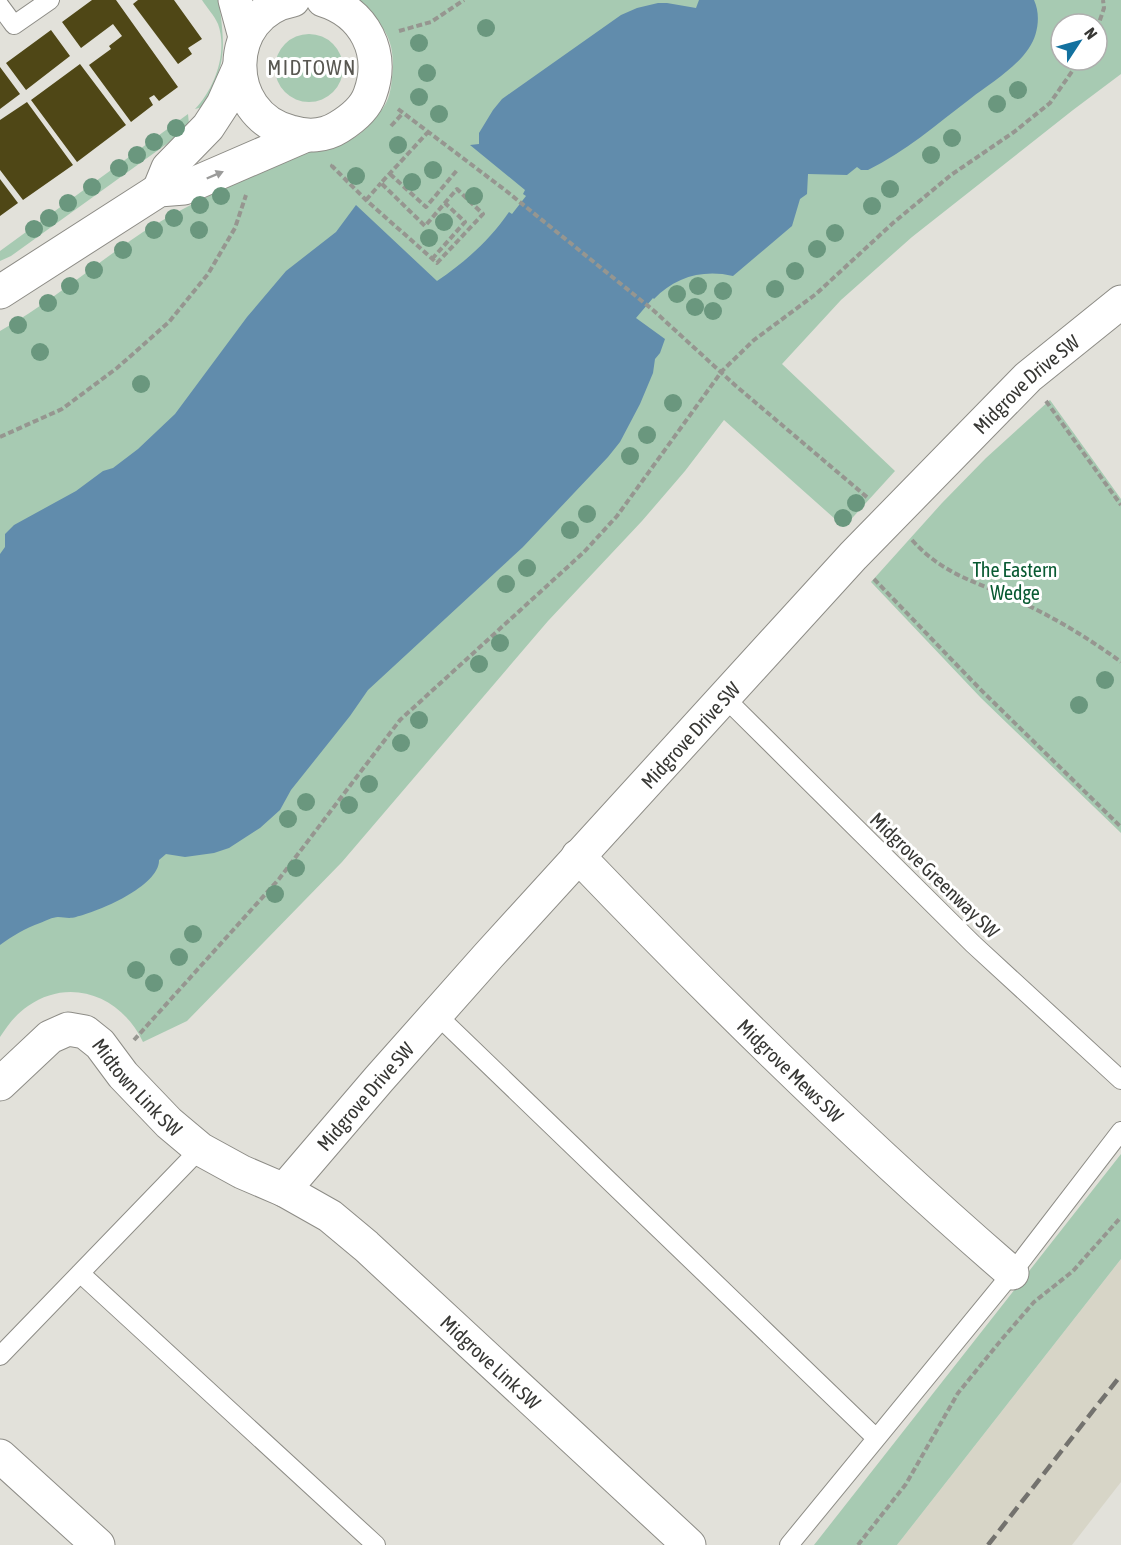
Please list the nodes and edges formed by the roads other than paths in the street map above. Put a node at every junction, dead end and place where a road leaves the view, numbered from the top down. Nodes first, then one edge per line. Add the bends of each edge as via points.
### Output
1 (50, 0) edge
2 (236, 0) edge
3 (293, 0) edge
4 (323, 0) edge
5 (0, 6) edge
6 (7, 31) edge
7 (242, 52) junction
8 (304, 136) junction
9 (159, 190) junction
10 (0, 292) edge
11 (1121, 302) edge
12 (724, 697) junction
13 (578, 856) junction
14 (436, 1014) junction
15 (1121, 1080) edge
16 (0, 1084) edge
17 (1121, 1131) edge
18 (200, 1149) junction
19 (284, 1190) junction
20 (80, 1273) junction
21 (1012, 1273) junction
22 (0, 1356) edge
23 (876, 1438) junction
24 (0, 1456) edge
25 (98, 1545) edge
26 (376, 1545) edge
27 (689, 1545) edge
28 (789, 1545) edge

1 - 6 lane
2 - 7 street
3 - 7 street via 261,15
4 - 8 street via 337,4 358,21 372,44 376,70 370,96 354,118 331,132
5 - 6 lane
7 - 8 street via 243,90 256,114 278,129
7 - 9 street via 224,104 208,127 168,168
9 -> 8 street via 184,188
9 - 10 street
11 - 12 street, Midgrove Drive SW via 1028,377 974,430
12 - 13 street, Midgrove Drive SW
12 - 15 lane, Midgrove Greenway SW via 973,944
13 - 14 street, Midgrove Drive SW
13 - 21 street, Midgrove Mews SW via 786,1066
14 - 19 street, Midgrove Drive SW
14 - 23 lane
16 - 18 street, Midtown Link SW via 50,1037 68,1029 84,1032 100,1044 169,1123
17 - 21 lane
18 - 19 street, Midtown Link SW
18 - 20 lane
19 - 27 street, Midgrove Link SW via 330,1216 366,1246
20 - 22 lane
20 - 26 lane
21 - 23 lane
23 - 28 lane
24 - 25 street

